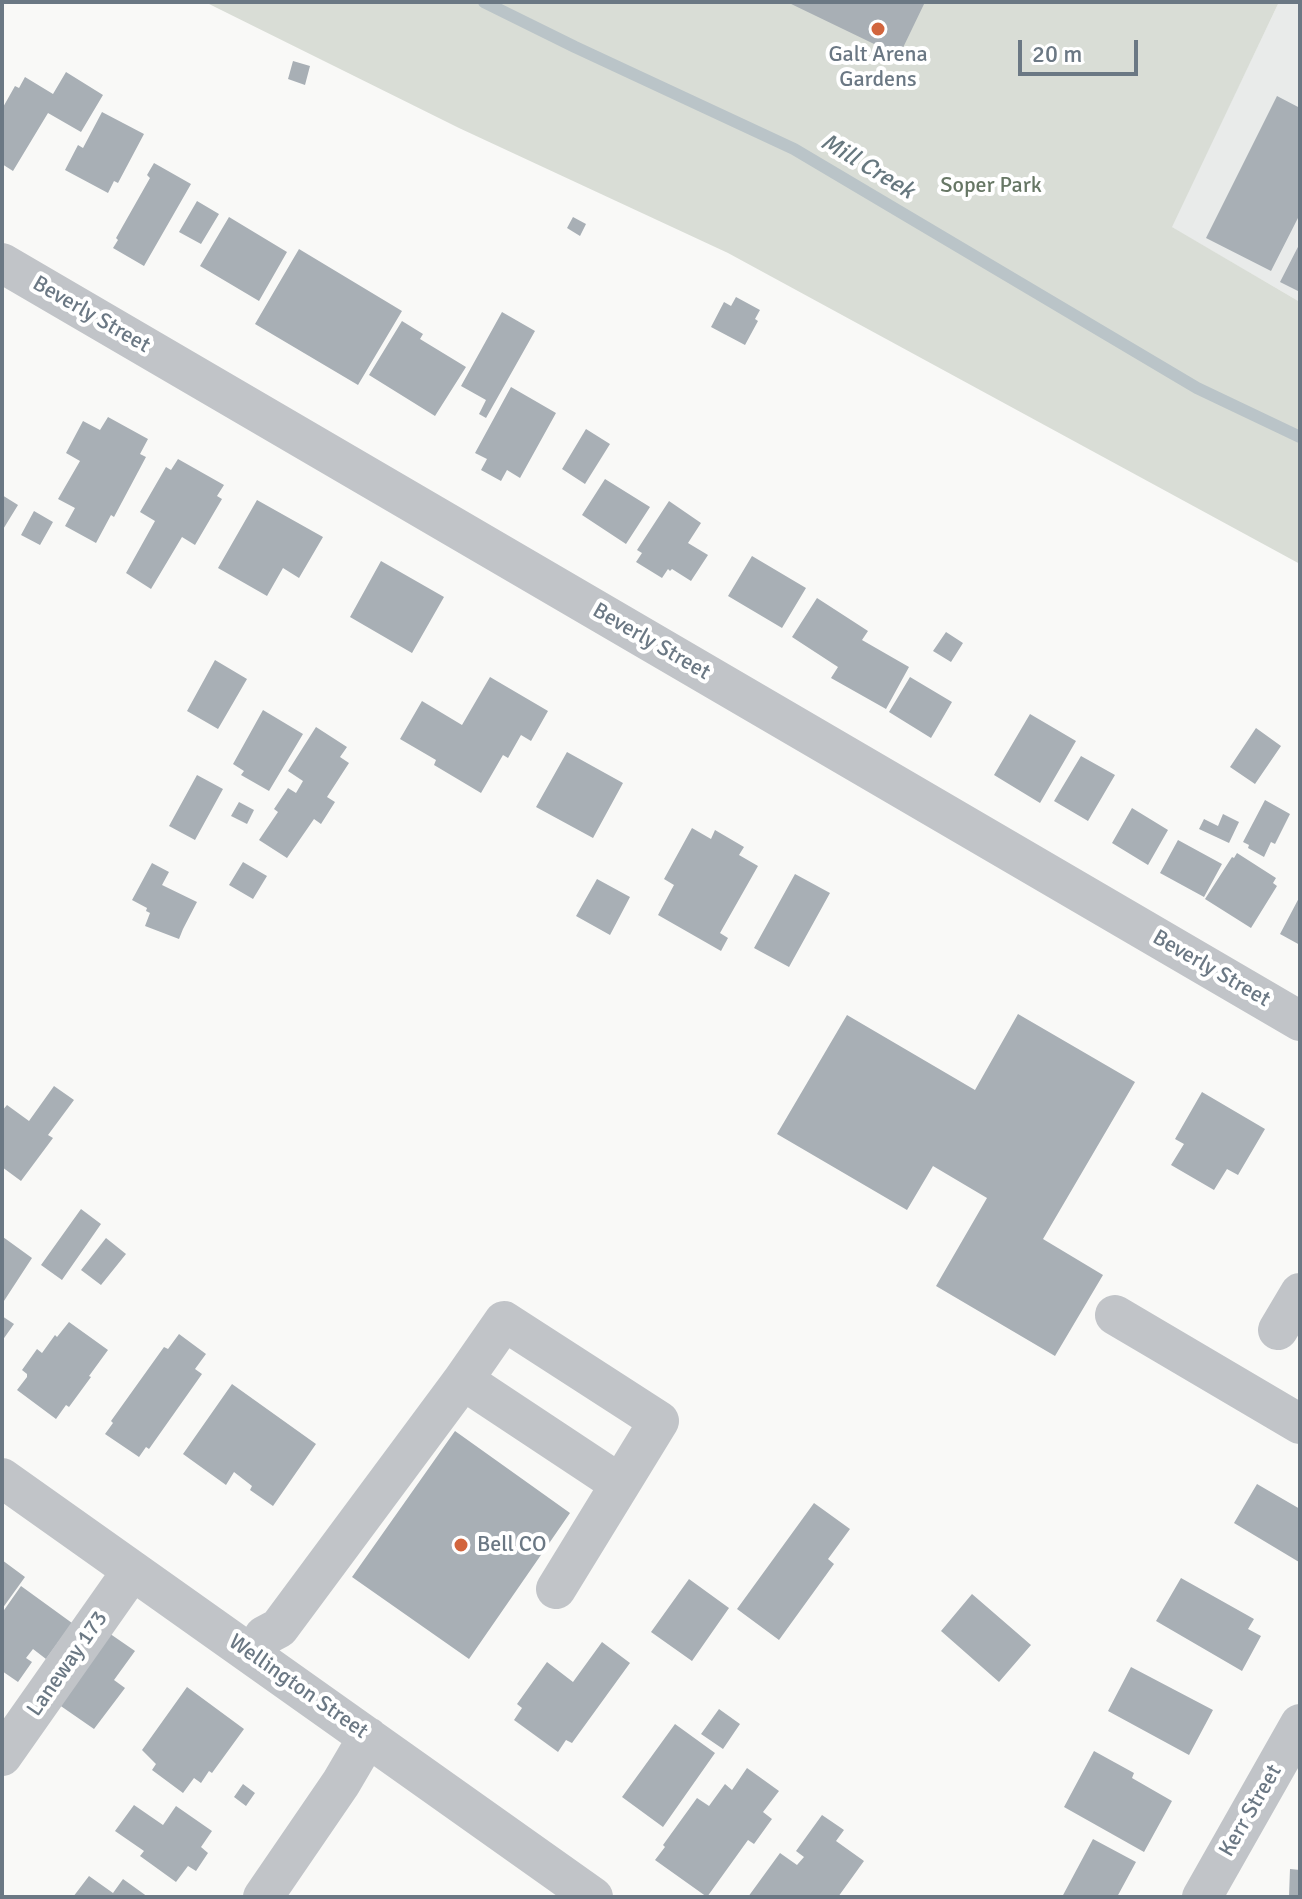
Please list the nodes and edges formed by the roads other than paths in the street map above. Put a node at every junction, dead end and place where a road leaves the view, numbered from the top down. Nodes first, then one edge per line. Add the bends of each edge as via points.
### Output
1 (2, 263) edge
2 (1300, 1021) edge
3 (1300, 1293) edge
4 (1115, 1315) dead end
5 (1278, 1330) dead end
6 (463, 1380) junction
7 (1300, 1424) edge
8 (2, 1478) edge
9 (620, 1484) junction
10 (132, 1571) junction
11 (556, 1589) dead end
12 (264, 1636) dead end
13 (1300, 1724) edge
14 (368, 1737) junction
15 (2, 1756) edge
16 (263, 1897) edge
17 (593, 1897) edge
18 (1202, 1897) edge

1 - 2 street, Beverly Street
3 - 5 street
4 - 7 street
6 - 9 street
6 - 9 street via 504,1321 659,1421
6 - 12 street via 279,1628
8 - 10 street, Wellington Street
9 - 11 street
10 - 14 street, Wellington Street
10 - 15 street, Laneway 173
13 - 18 street, Kerr Street
14 - 16 street
14 - 17 street, Wellington Street

